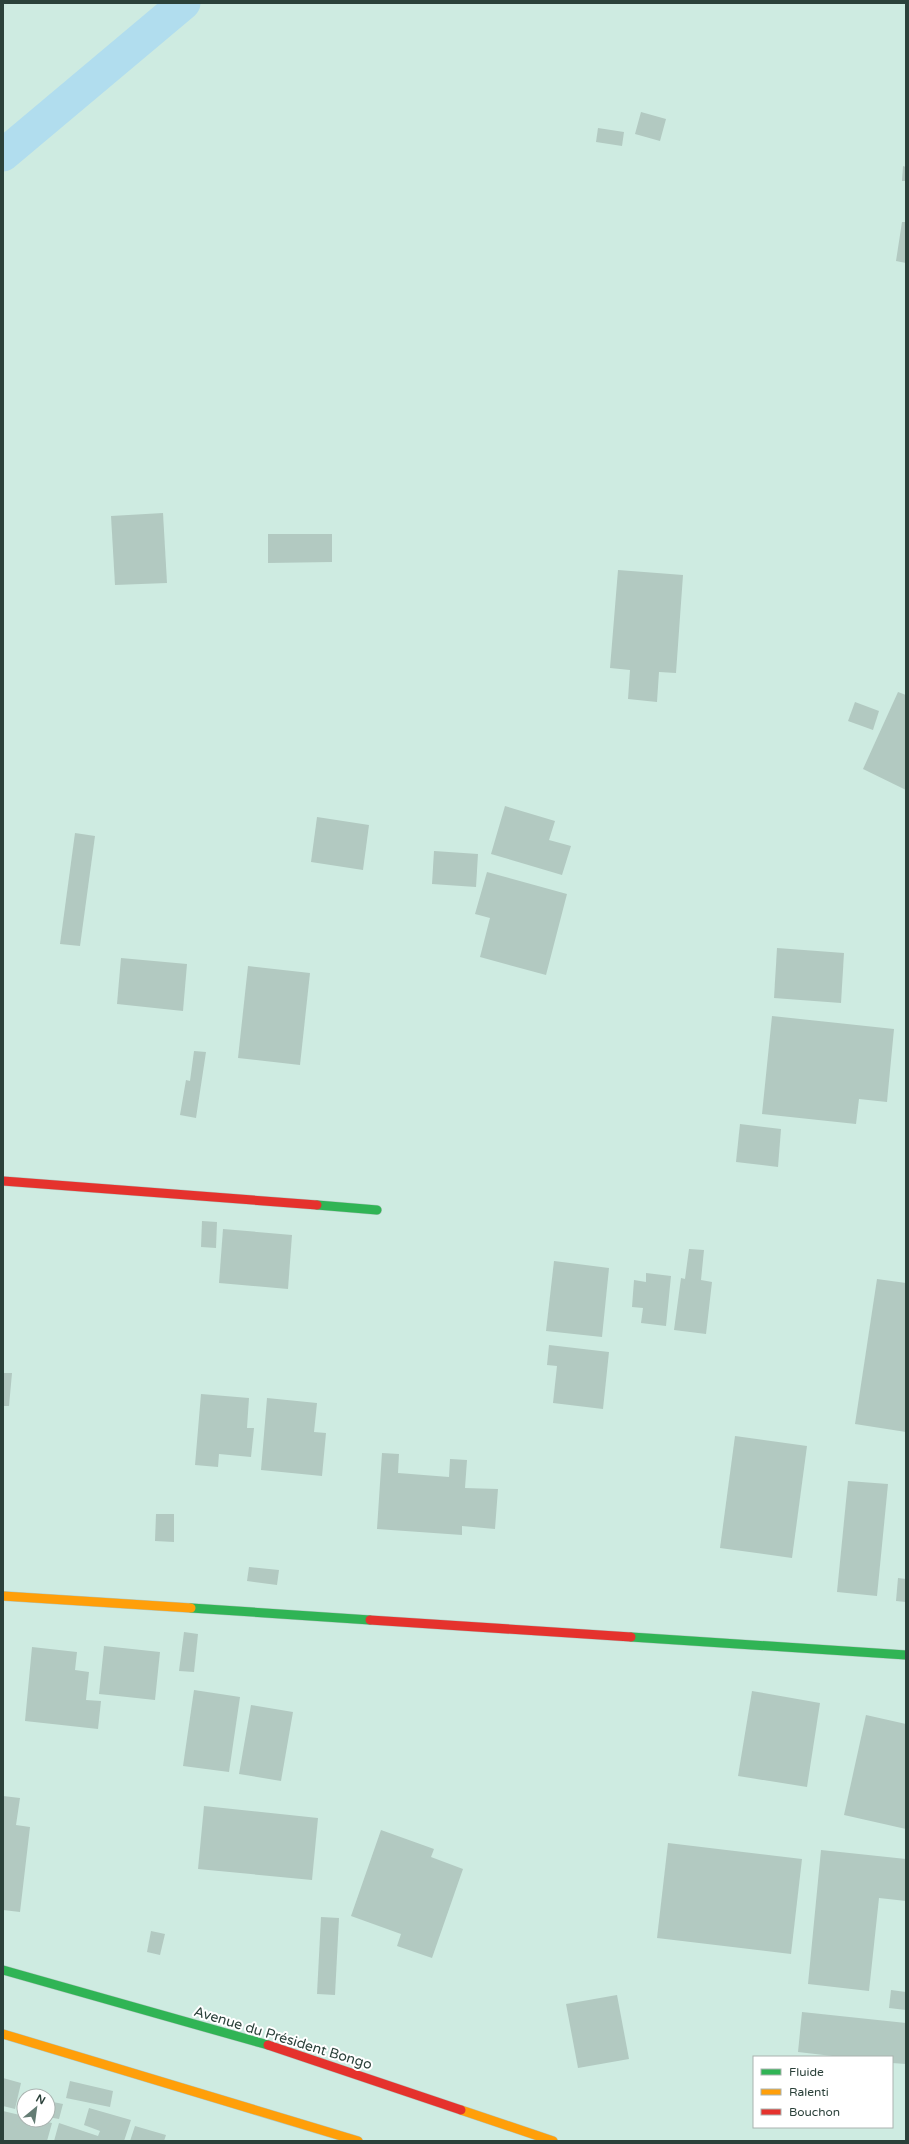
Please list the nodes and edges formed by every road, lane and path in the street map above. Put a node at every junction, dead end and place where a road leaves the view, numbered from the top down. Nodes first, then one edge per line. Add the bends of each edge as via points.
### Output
1 (3, 1181) edge
2 (378, 1210) dead end
3 (3, 1596) edge
4 (906, 1655) edge
5 (3, 1970) edge
6 (3, 2034) edge
7 (358, 2141) edge
8 (553, 2141) edge

1 - 2 street
3 - 4 street
5 - 8 street, Avenue du Président Bongo via 277,2048
6 - 7 street via 276,2114

